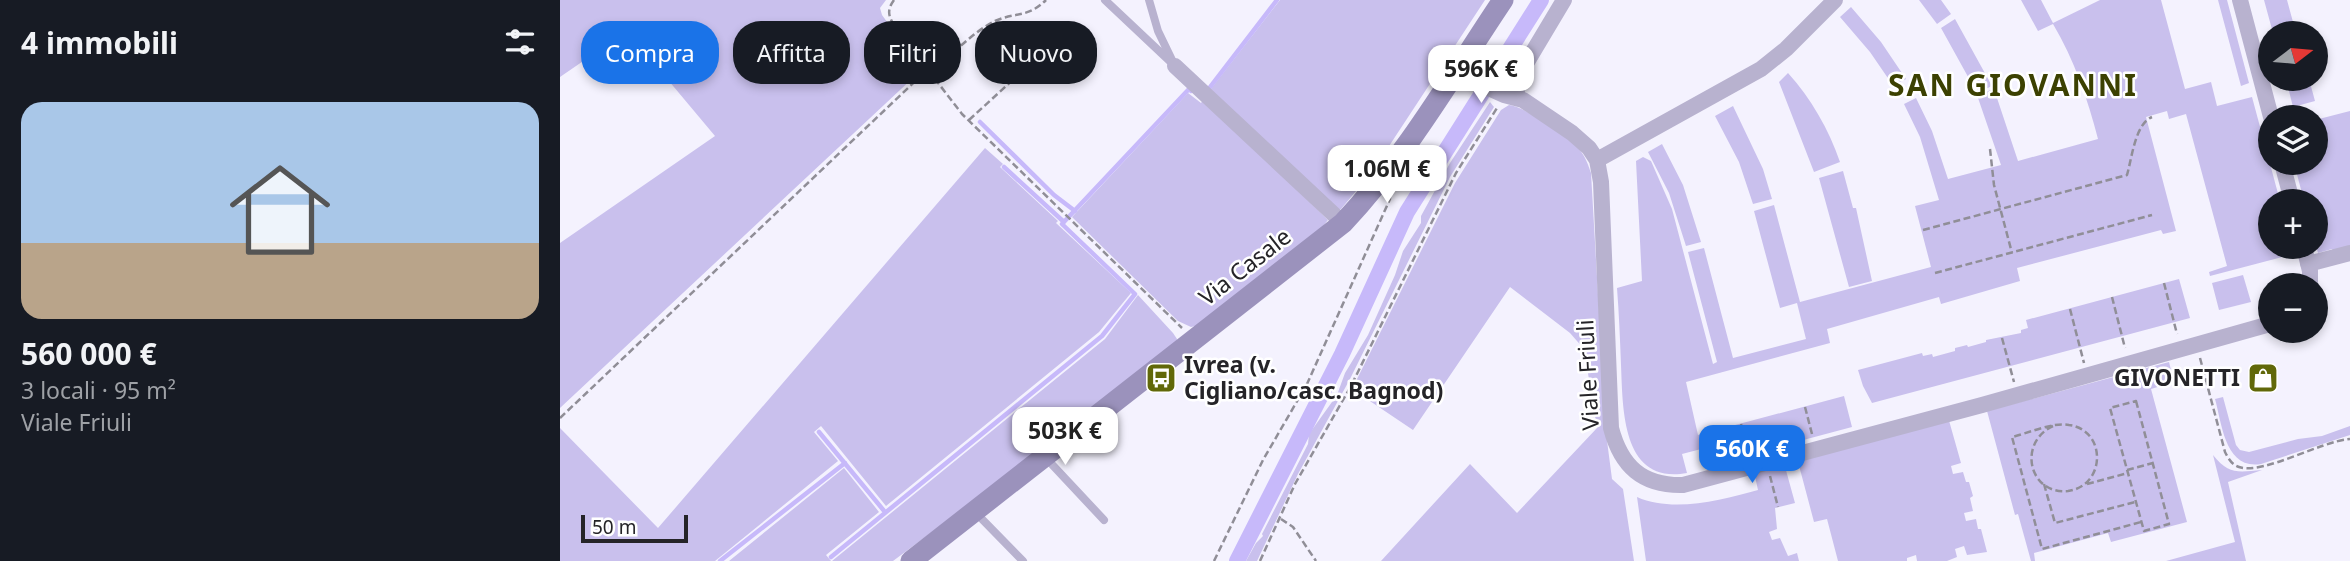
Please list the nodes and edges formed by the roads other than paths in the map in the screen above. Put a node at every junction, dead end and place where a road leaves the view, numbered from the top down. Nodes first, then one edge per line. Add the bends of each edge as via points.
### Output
1 (1105, 0) edge
2 (1149, 0) edge
3 (1503, 0) edge
4 (1564, 0) edge
5 (1835, 0) edge
6 (2240, 0) edge
7 (1473, 46) junction
8 (1175, 65) junction
9 (1463, 77) junction
10 (1508, 90) junction
11 (2268, 105) edge
12 (1597, 160) junction
13 (1343, 223) junction
14 (2350, 253) edge
15 (2328, 255) edge
16 (2258, 327) edge
17 (1045, 457) junction
18 (974, 511) junction
19 (1104, 520) dead end
20 (911, 561) edge
21 (1023, 561) edge

1 - 8 lane
2 - 8 lane
3 - 7 main road, Via Casale
4 - 10 street
5 - 12 street via 1761,69
6 - 11 street
7 - 9 main road, Via Casale
7 - 10 street
8 - 13 street
9 - 10 street
9 - 13 main road, Via Casale
10 - 12 street via 1580,140
12 - 16 street, Viale Friuli via 1611,428 1628,466 1663,485 1683,485 1816,450
13 - 17 main road, Via Casale
14 - 15 street
17 - 18 main road, Via Casale
17 - 19 lane
18 - 20 main road, Via Casale
18 - 21 lane

